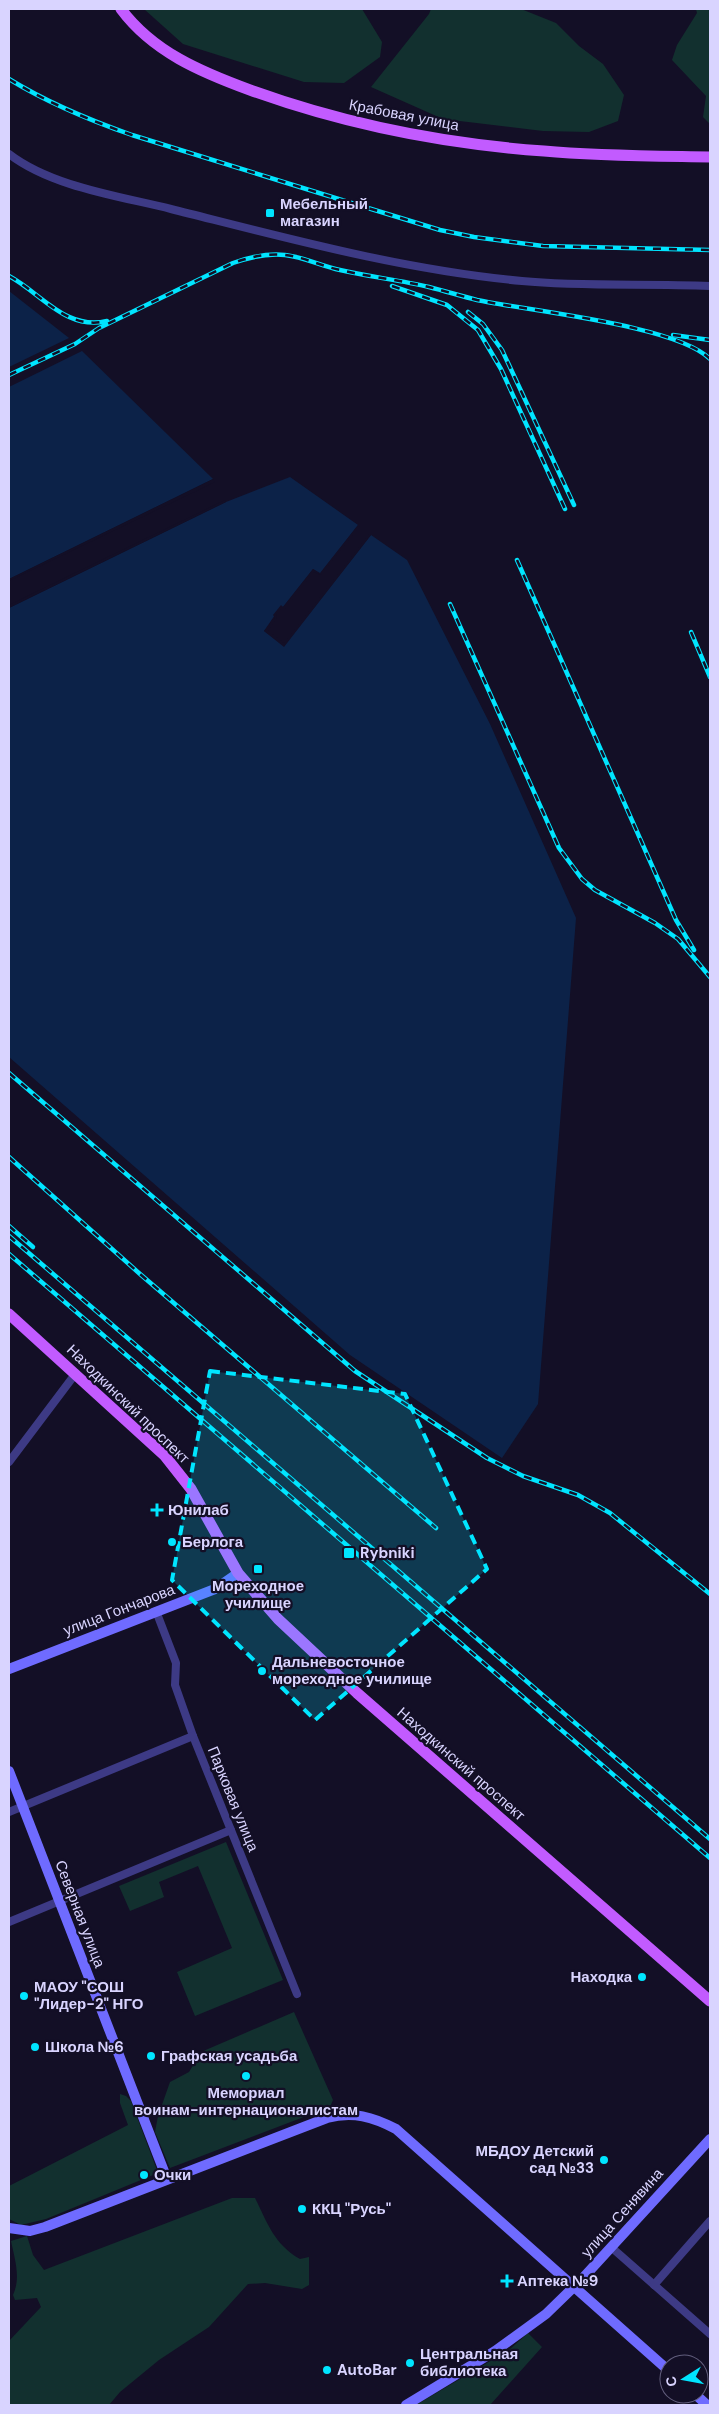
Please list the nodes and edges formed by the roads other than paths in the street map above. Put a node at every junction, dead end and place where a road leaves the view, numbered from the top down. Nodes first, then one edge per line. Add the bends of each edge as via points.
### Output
1 (121, 9) edge
2 (9, 154) edge
3 (710, 157) edge
4 (710, 286) edge
5 (9, 1314) edge
6 (76, 1373) junction
7 (9, 1462) edge
8 (238, 1573) junction
9 (156, 1612) junction
10 (9, 1669) edge
11 (192, 1736) junction
12 (9, 1771) edge
13 (22, 1806) junction
14 (9, 1812) edge
15 (231, 1830) junction
16 (59, 1901) junction
17 (9, 1922) edge
18 (297, 1994) dead end
19 (710, 2002) edge
20 (710, 2139) edge
21 (165, 2175) junction
22 (710, 2222) edge
23 (9, 2228) edge
24 (611, 2248) junction
25 (654, 2285) junction
26 (574, 2287) junction
27 (710, 2334) edge
28 (659, 2362) edge
29 (406, 2405) edge

1 - 3 main road, Крабовая улица via 148,38 170,55 199,70 280,101 350,120 450,140 544,151
2 - 4 street via 40,174 86,188 434,270 555,283
5 - 6 main road, Находкинский проспект
6 - 7 street
6 - 8 main road, Находкинский проспект via 179,1471
8 - 9 main road, улица Гончарова via 214,1589
8 - 19 main road, Находкинский проспект via 314,1655
9 - 10 main road, улица Гончарова
9 - 11 street, Парковая улица via 176,1663 175,1685
11 - 13 street
11 - 15 street, Парковая улица
12 - 13 main road, Северная улица
13 - 14 street
13 - 16 main road, Северная улица
15 - 16 street
15 - 18 street, Парковая улица
16 - 17 street
16 - 21 main road, Северная улица
20 - 24 main road, улица Сенявина
21 - 23 main road via 44,2227 30,2231
21 - 26 main road via 327,2118 348,2114 376,2119 396,2129
22 - 25 street
24 - 25 street
24 - 26 main road, улица Сенявина
25 - 27 street
26 - 28 main road
26 - 29 main road, улица Сенявина via 531,2327

